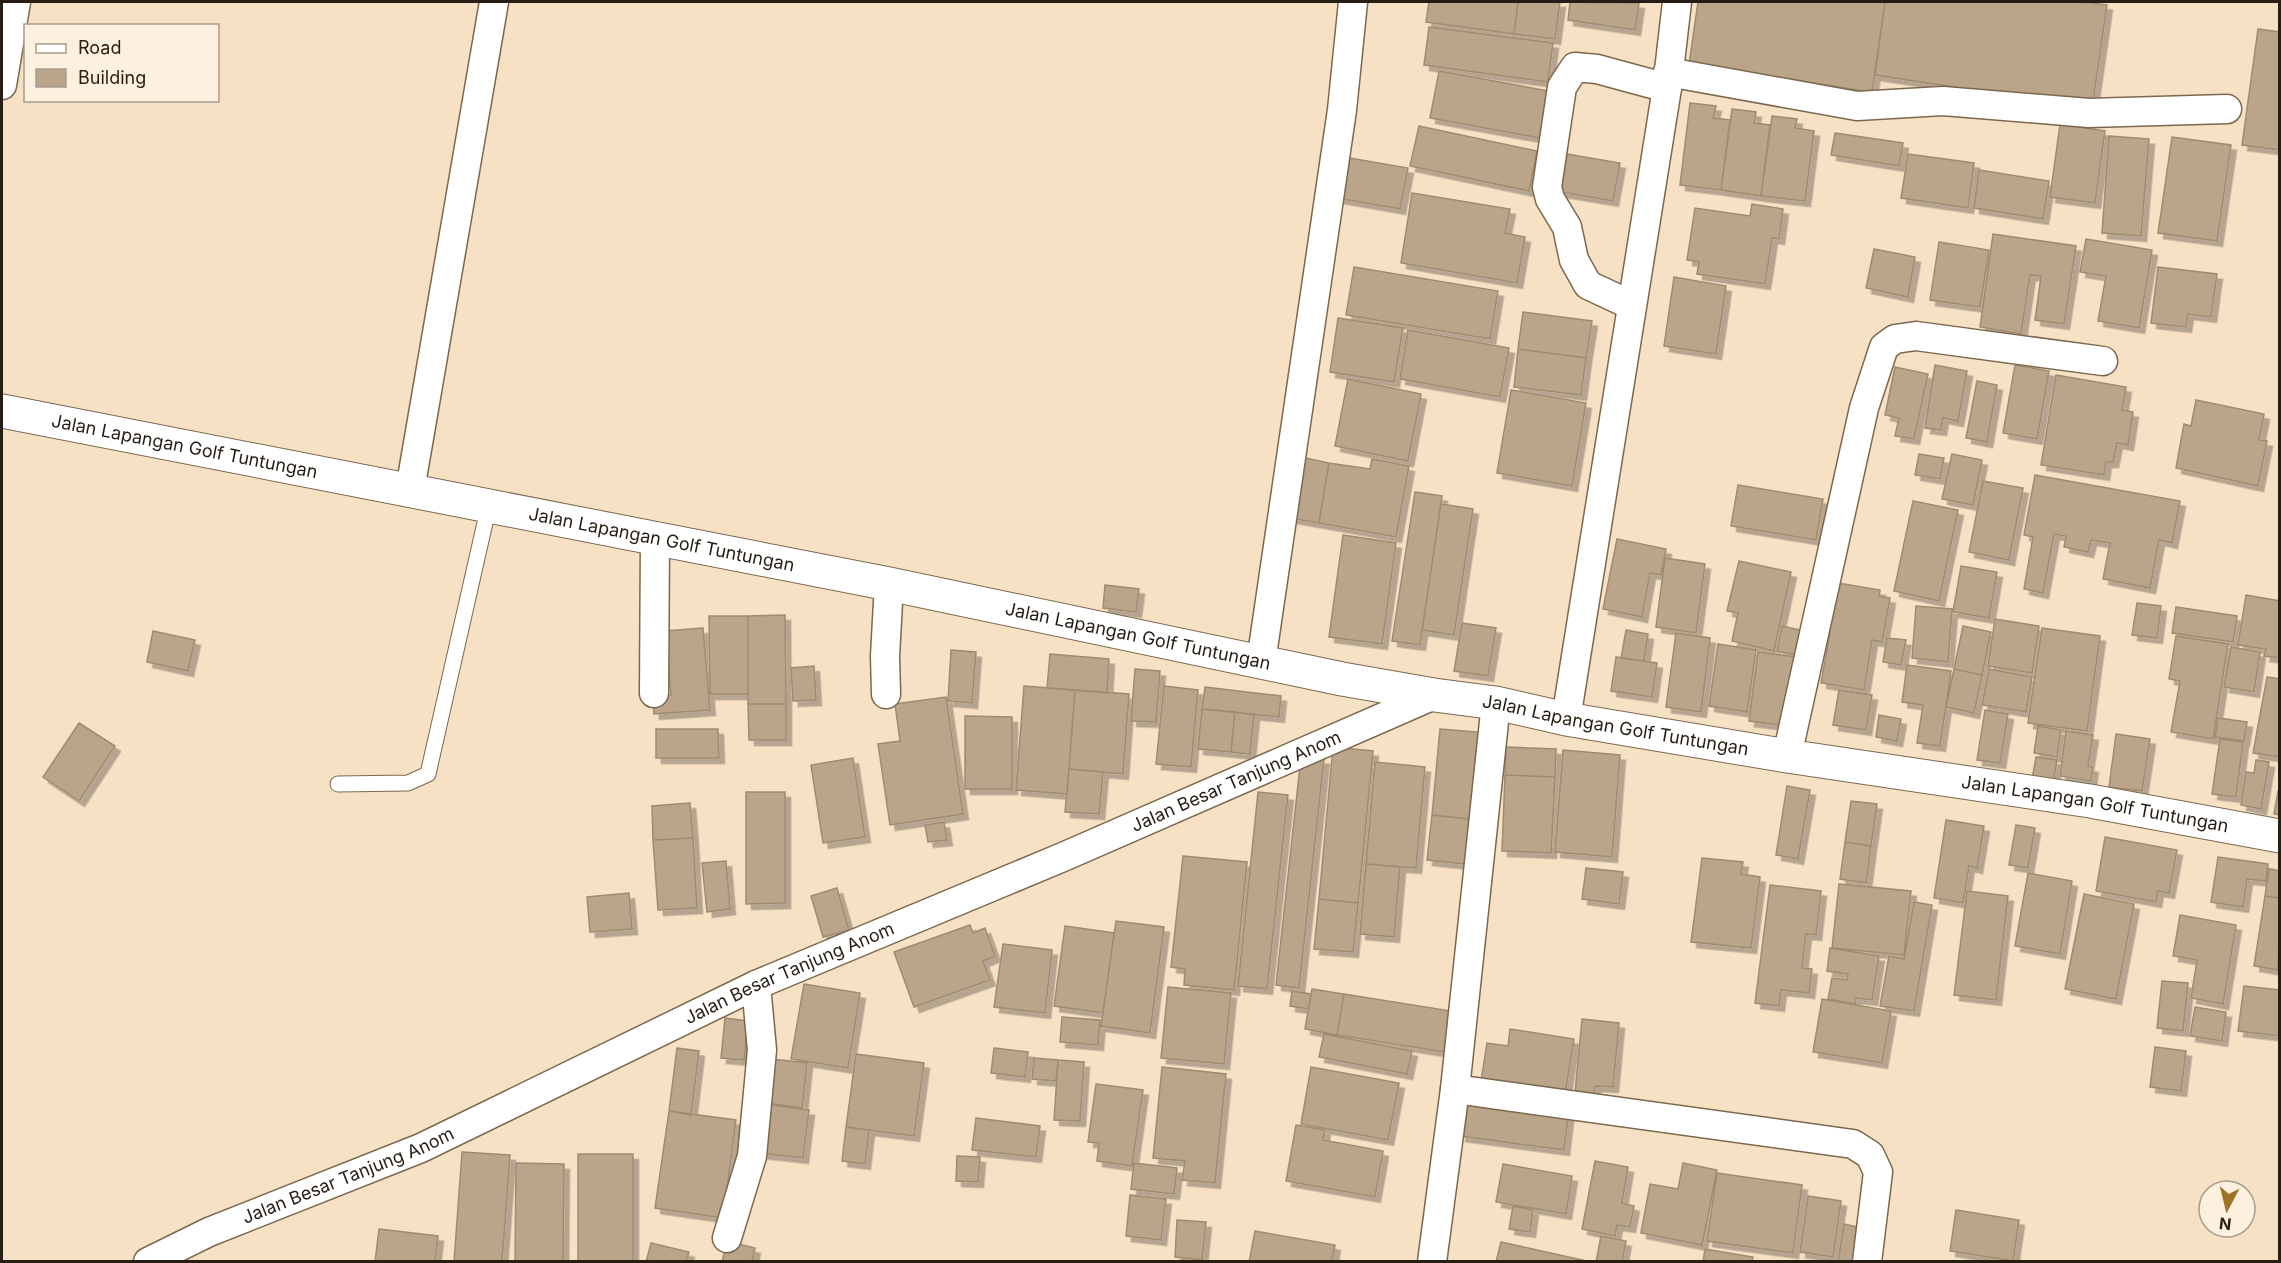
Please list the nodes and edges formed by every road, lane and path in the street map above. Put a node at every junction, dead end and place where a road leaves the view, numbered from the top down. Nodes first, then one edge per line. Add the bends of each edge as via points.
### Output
1 (16, 2) edge
2 (494, 2) edge
3 (1353, 2) edge
4 (1677, 2) edge
5 (1668, 80) junction
6 (2, 85) edge
7 (2227, 109) dead end
8 (1631, 304) junction
9 (2103, 361) dead end
10 (2, 411) edge
11 (410, 490) junction
12 (489, 505) junction
13 (655, 538) junction
14 (889, 584) junction
15 (1261, 662) junction
16 (654, 693) dead end
17 (886, 694) dead end
18 (1434, 695) junction
19 (1496, 703) junction
20 (1566, 719) junction
21 (1787, 756) junction
22 (338, 784) dead end
23 (2280, 836) edge
24 (756, 985) junction
25 (1455, 1089) junction
26 (727, 1238) dead end
27 (148, 1262) edge
28 (1432, 1262) edge
29 (1867, 1262) edge

1 - 6 street
2 - 11 street
3 - 15 street via 1342,110
4 - 5 street
5 - 7 street via 1857,106 1943,101 2089,113
5 - 8 street
5 - 8 street via 1575,67 1562,87 1547,187 1550,199 1567,227 1574,260 1588,285
8 - 20 street
9 - 21 street via 1916,336 1895,339 1884,347 1864,408
10 - 11 street, Jalan Lapangan Golf Tuntungan
11 - 12 street, Jalan Lapangan Golf Tuntungan
12 - 13 street, Jalan Lapangan Golf Tuntungan
12 - 22 lane via 428,774 408,783
13 - 14 street, Jalan Lapangan Golf Tuntungan
13 - 16 street
14 - 15 street, Jalan Lapangan Golf Tuntungan
14 - 17 street
15 - 18 street, Jalan Lapangan Golf Tuntungan
18 - 19 street, Jalan Lapangan Golf Tuntungan
18 - 24 street, Jalan Besar Tanjung Anom via 1063,857
19 - 20 street, Jalan Lapangan Golf Tuntungan
19 - 25 street
20 - 21 street, Jalan Lapangan Golf Tuntungan
21 - 23 street, Jalan Lapangan Golf Tuntungan via 2090,801
24 - 26 street via 762,1050 752,1156
24 - 27 street, Jalan Besar Tanjung Anom via 421,1148 209,1232
25 - 28 street
25 - 29 street via 1853,1144 1870,1155 1878,1172

